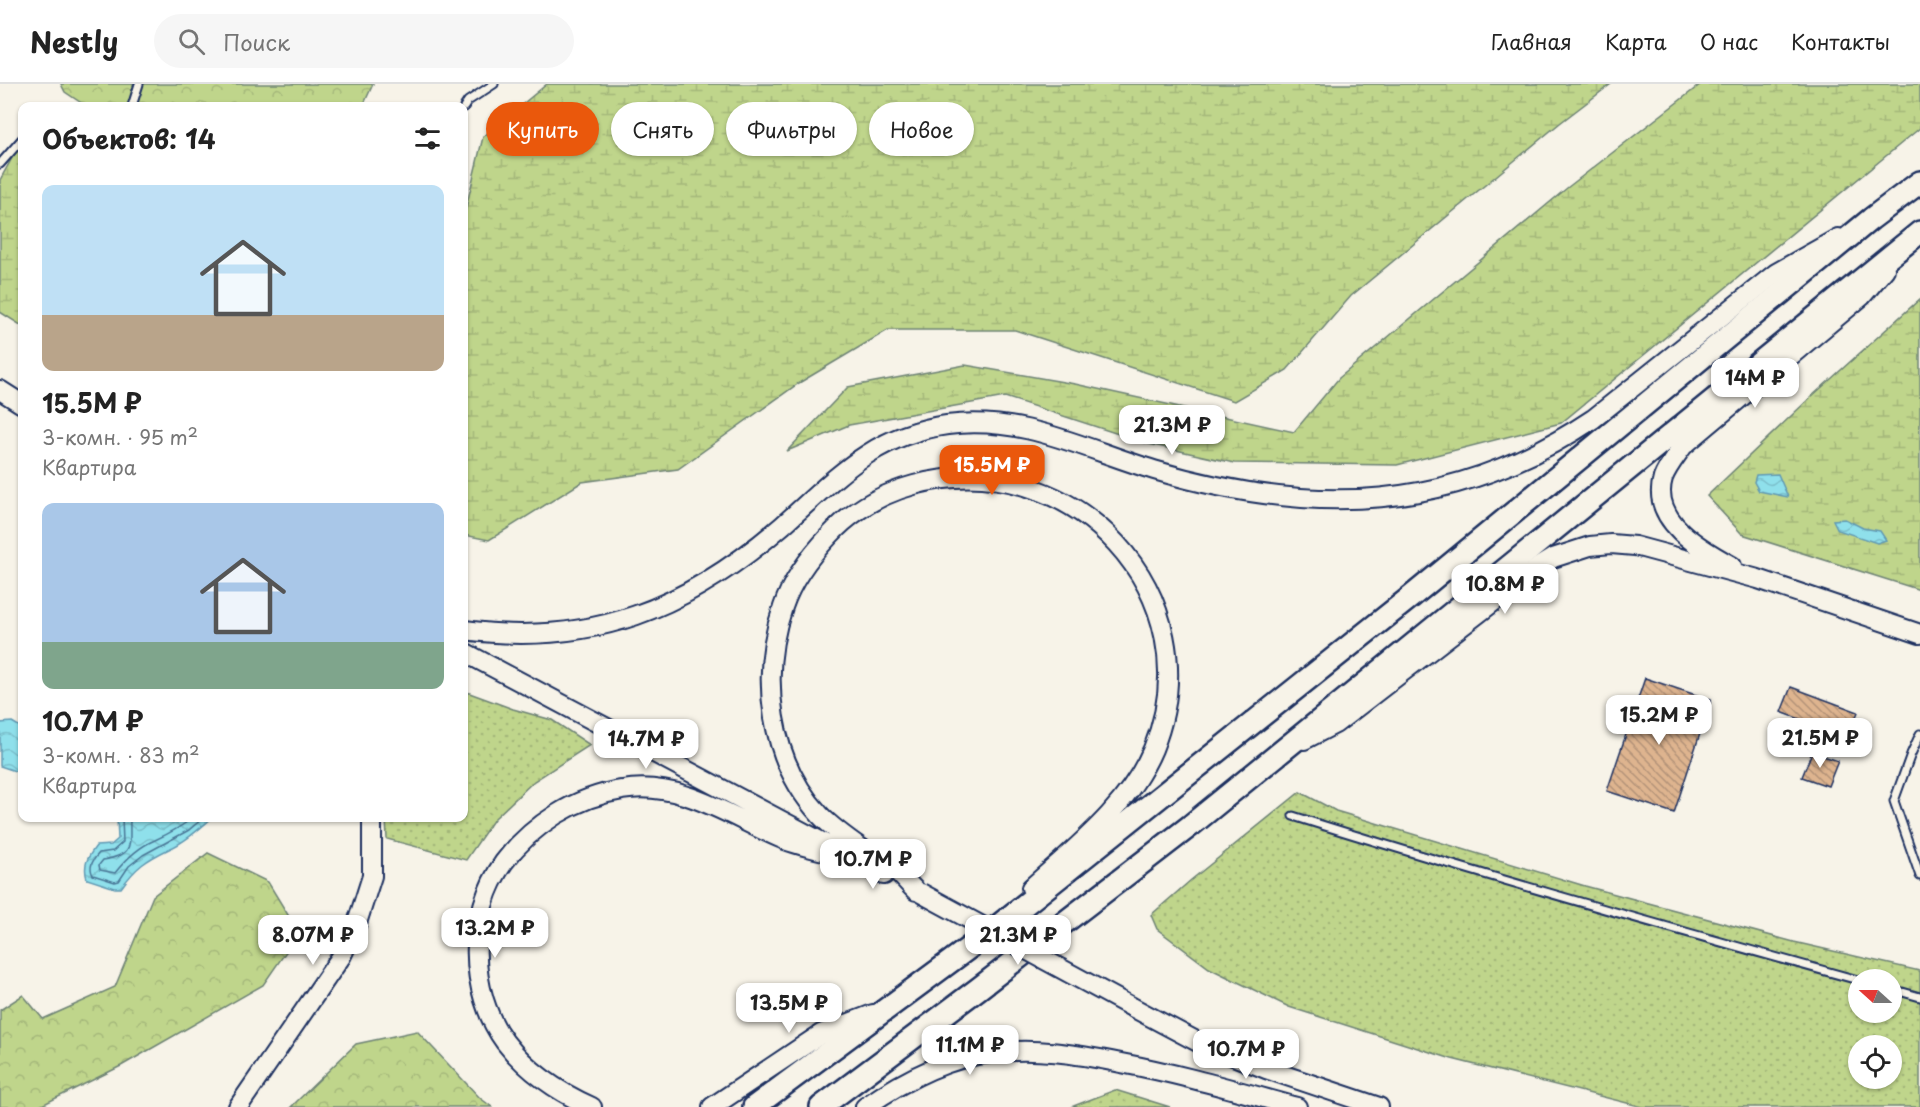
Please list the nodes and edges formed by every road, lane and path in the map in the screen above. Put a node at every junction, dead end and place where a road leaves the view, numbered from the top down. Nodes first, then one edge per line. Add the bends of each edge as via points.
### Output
1 (139, 84) edge
2 (494, 84) edge
3 (133, 102) edge
4 (467, 102) edge
5 (18, 144) edge
6 (0, 164) edge
7 (1920, 182) edge
8 (1871, 219) junction
9 (1916, 236) edge
10 (0, 390) edge
11 (18, 401) edge
12 (1758, 579) junction
13 (468, 631) edge
14 (1920, 634) edge
15 (468, 654) edge
16 (1920, 734) edge
17 (1278, 753) junction
18 (1293, 816) dead end
19 (372, 822) edge
20 (846, 856) junction
21 (1920, 876) edge
22 (918, 892) junction
23 (993, 930) junction
24 (1848, 977) edge
25 (1902, 992) edge
26 (1920, 997) edge
27 (886, 1009) junction
28 (238, 1107) edge
29 (592, 1107) edge
30 (712, 1107) edge
31 (754, 1107) edge
32 (821, 1107) edge
33 (865, 1107) edge
34 (1297, 1107) edge
35 (1379, 1107) edge

1 - 3 lane
2 - 4 lane
5 - 6 lane
7 - 8 main road
8 - 13 main road via 1776,273 1566,437 1514,464 1470,480 1384,498 1283,497 1201,483 1030,429 994,424 948,425 917,431 881,445 721,573 660,607 585,629 502,635
8 - 23 main road via 1412,596
9 - 12 main road via 1862,296 1683,446 1663,477 1661,502 1675,527 1708,553
9 - 17 main road
10 - 11 main road
12 - 14 main road
12 - 17 main road via 1635,546 1611,544 1571,550 1540,566 1335,724
15 - 20 main road
16 - 21 lane via 1894,801
17 - 32 main road via 1095,900
18 - 24 lane via 1614,913
19 - 28 main road via 372,876 353,932 341,957
20 - 22 main road
20 - 29 main road via 779,837 709,803 653,789 623,789 577,804 557,813 519,845 491,886 478,928 482,994 505,1042 517,1056 547,1084
22 - 23 main road via 895,870 822,817 799,789 775,724 771,661 776,626 794,583 817,549 843,521 869,503 896,490 933,480 1000,479 1034,488 1064,502 1114,539 1132,561 1160,618 1167,688 1152,751 1125,794 1106,819
22 - 35 main road, bridge via 1198,1041 1266,1069
23 - 27 main road
25 - 26 lane
27 - 30 main road via 821,1034
27 - 31 main road
33 - 34 main road via 946,1064 988,1053 1036,1051 1075,1054 1176,1074

